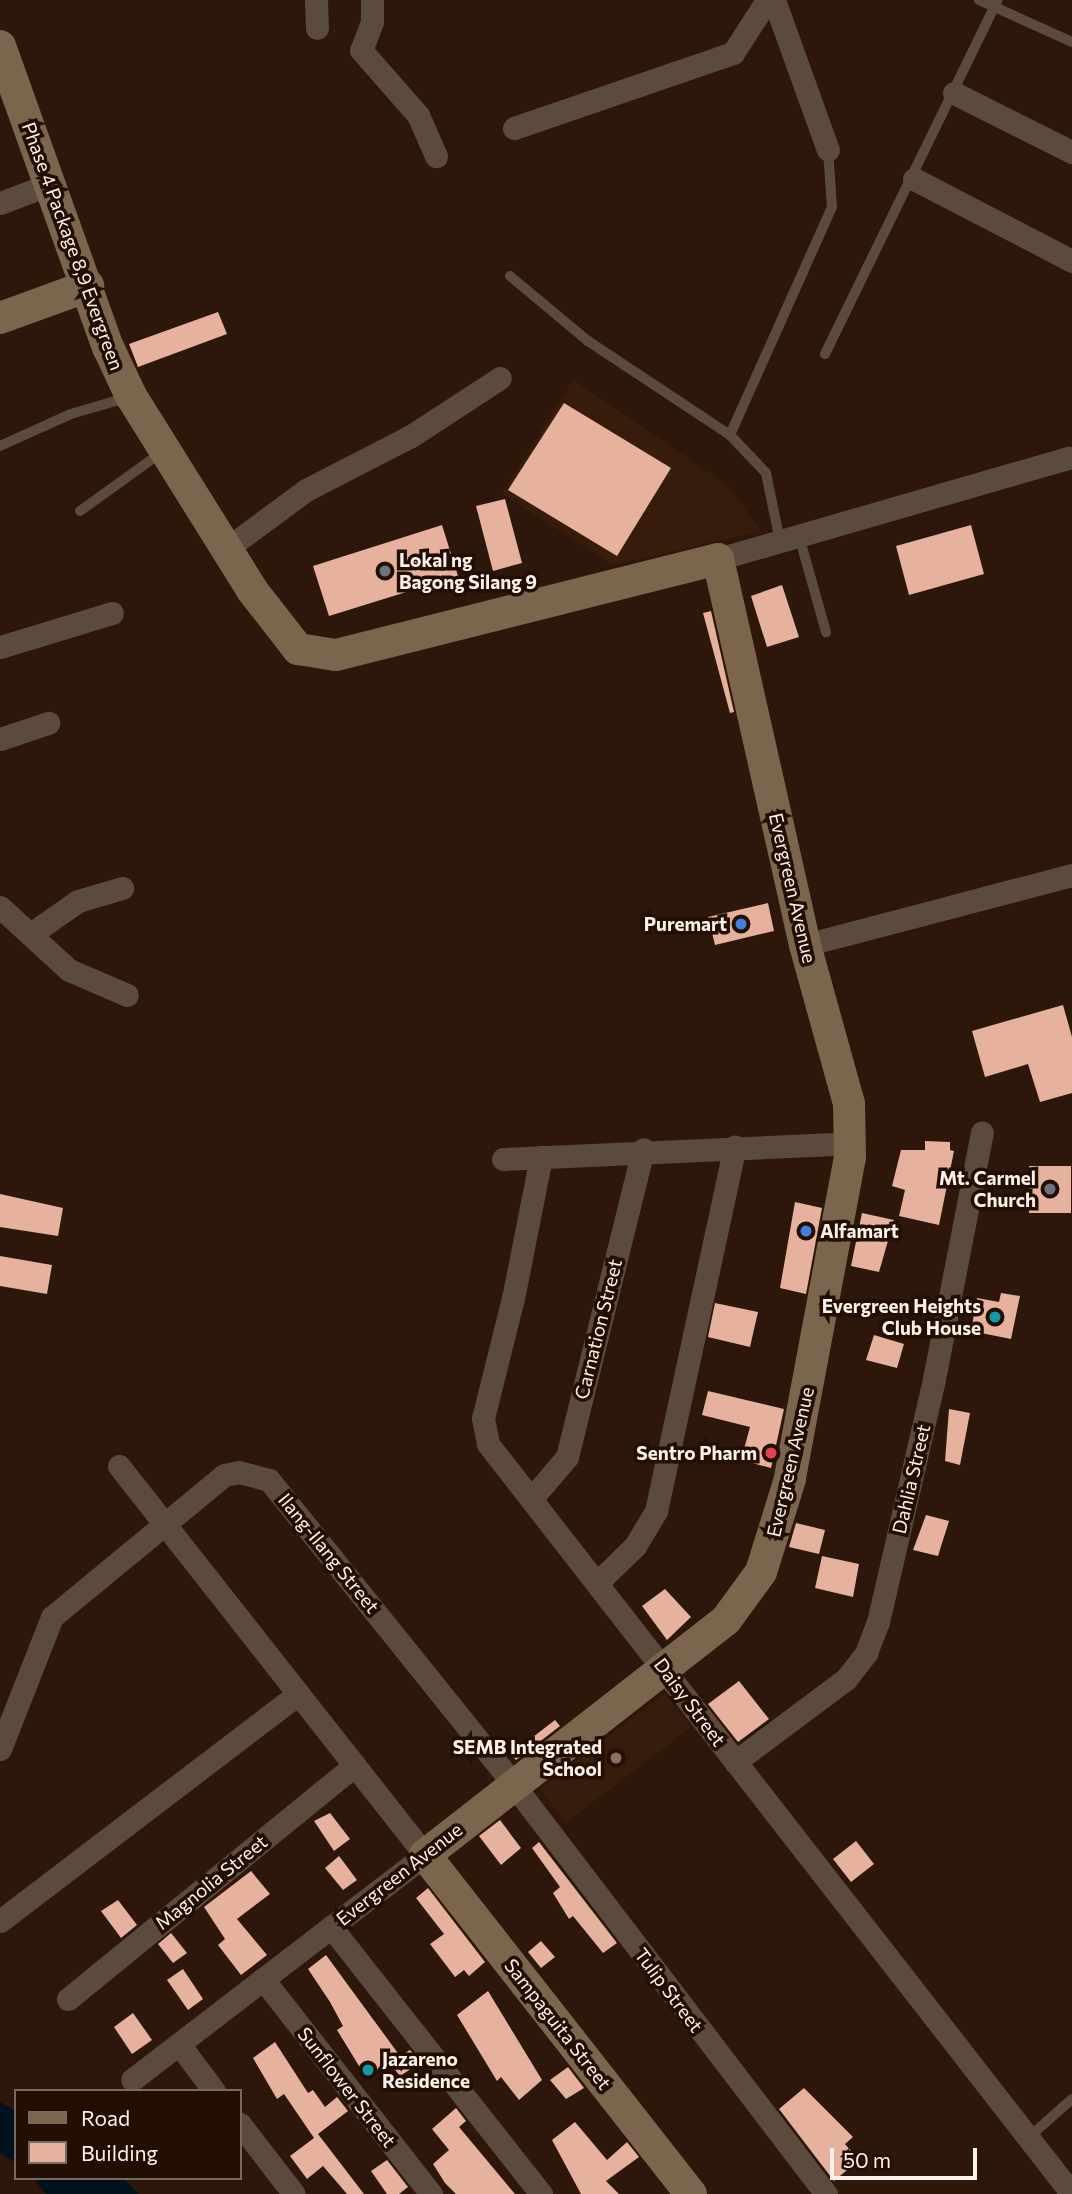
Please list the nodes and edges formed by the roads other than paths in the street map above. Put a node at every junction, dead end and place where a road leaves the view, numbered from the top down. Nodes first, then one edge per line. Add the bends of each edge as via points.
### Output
1 (316, 0) edge
2 (372, 0) edge
3 (767, 0) edge
4 (774, 0) edge
5 (979, 0) edge
6 (997, 4) edge
7 (317, 28) dead end
8 (1072, 42) edge
9 (0, 46) edge
10 (7, 89) edge
11 (954, 93) junction
12 (514, 128) dead end
13 (828, 150) joint
14 (1072, 152) edge
15 (436, 156) dead end
16 (914, 179) junction
17 (50, 184) junction
18 (0, 203) edge
19 (1072, 261) edge
20 (510, 276) dead end
21 (88, 286) junction
22 (0, 318) edge
23 (825, 354) dead end
24 (500, 378) dead end
25 (131, 396) junction
26 (730, 435) junction
27 (0, 446) edge
28 (165, 450) junction
29 (1069, 458) dead end
30 (80, 511) dead end
31 (789, 538) junction
32 (226, 548) junction
33 (718, 559) junction
34 (112, 612) dead end
35 (826, 632) dead end
36 (0, 647) edge
37 (48, 723) dead end
38 (0, 739) edge
39 (1072, 875) edge
40 (122, 888) dead end
41 (0, 907) edge
42 (32, 933) junction
43 (805, 945) junction
44 (127, 995) dead end
45 (982, 1133) dead end
46 (852, 1143) junction
47 (735, 1146) junction
48 (643, 1149) junction
49 (541, 1157) junction
50 (503, 1159) dead end
51 (119, 1466) dead end
52 (532, 1498) junction
53 (166, 1525) junction
54 (598, 1582) junction
55 (666, 1669) junction
56 (299, 1694) junction
57 (0, 1749) edge
58 (734, 1762) junction
59 (355, 1765) junction
60 (513, 1784) junction
61 (425, 1855) junction
62 (0, 1921) edge
63 (331, 1927) junction
64 (263, 1979) junction
65 (68, 1999) dead end
66 (178, 2044) junction
67 (132, 2080) dead end
68 (212, 2089) edge
69 (1072, 2099) edge
70 (242, 2127) edge
71 (1029, 2137) junction
72 (294, 2194) edge
73 (431, 2194) edge
74 (541, 2194) edge
75 (691, 2194) edge
76 (826, 2194) edge
77 (1072, 2194) edge

1 - 7 street
2 - 15 street via 372,23 361,50 418,115
3 - 12 street via 733,53
4 - 13 street
5 - 6 lane
6 - 8 lane
6 - 11 lane
9 - 10 street, Phase 4 Package 8,9 Evergreen
10 - 17 street, Phase 4 Package 8,9 Evergreen
11 - 14 street
11 - 16 lane
13 - 26 lane via 832,207
16 - 19 street
16 - 23 lane
17 - 18 street
17 - 21 street, Phase 4 Package 8,9 Evergreen
20 - 26 lane via 589,341
21 - 22 street
21 - 25 street, Phase 4 Package 8,9 Evergreen via 108,347
24 - 32 street via 411,436 306,490
25 - 27 lane via 71,414
25 - 28 street, Phase 4 Package 8,9 Evergreen
26 - 31 lane via 766,473
28 - 30 lane
28 - 32 street, Phase 4 Package 8,9 Evergreen
29 - 31 street
31 - 33 street
31 - 35 lane
32 - 33 street, Phase 4 Package 8,9 Evergreen via 298,649 336,655
33 - 43 street, Evergreen Avenue
34 - 36 street
37 - 38 street
39 - 43 street
40 - 42 street via 78,901
41 - 42 street
42 - 44 street via 69,970
43 - 46 street, Evergreen Avenue via 849,1104
45 - 58 street, Dahlia Street via 934,1379 878,1622 866,1653 846,1679
46 - 47 street
46 - 55 street, Evergreen Avenue via 777,1531 746,1597 726,1620
47 - 48 street
47 - 54 street via 656,1511 635,1546
48 - 49 street
48 - 52 street, Carnation Street via 567,1457
49 - 50 street
49 - 52 street, Daisy Street via 483,1418 488,1444
51 - 53 street
52 - 54 street, Daisy Street
53 - 56 street
53 - 57 street, Ilang-Ilang Street via 52,1618
53 - 60 street, Ilang-Ilang Street via 223,1475 239,1472 269,1480
54 - 55 street, Daisy Street
55 - 58 street, Daisy Street
55 - 60 street, Evergreen Avenue
56 - 59 street
56 - 62 street
58 - 71 street, Daisy Street
59 - 61 street
59 - 65 street, Magnolia Street
60 - 61 street, Evergreen Avenue
60 - 76 street, Tulip Street
61 - 63 street, Evergreen Avenue
61 - 75 street, Sampaguita Street
63 - 64 street, Evergreen Avenue
63 - 74 street
64 - 66 street, Evergreen Avenue
64 - 73 street, Sunflower Street
66 - 67 street, Evergreen Avenue
66 - 68 street
69 - 71 lane
70 - 72 street
71 - 77 street, Daisy Street

